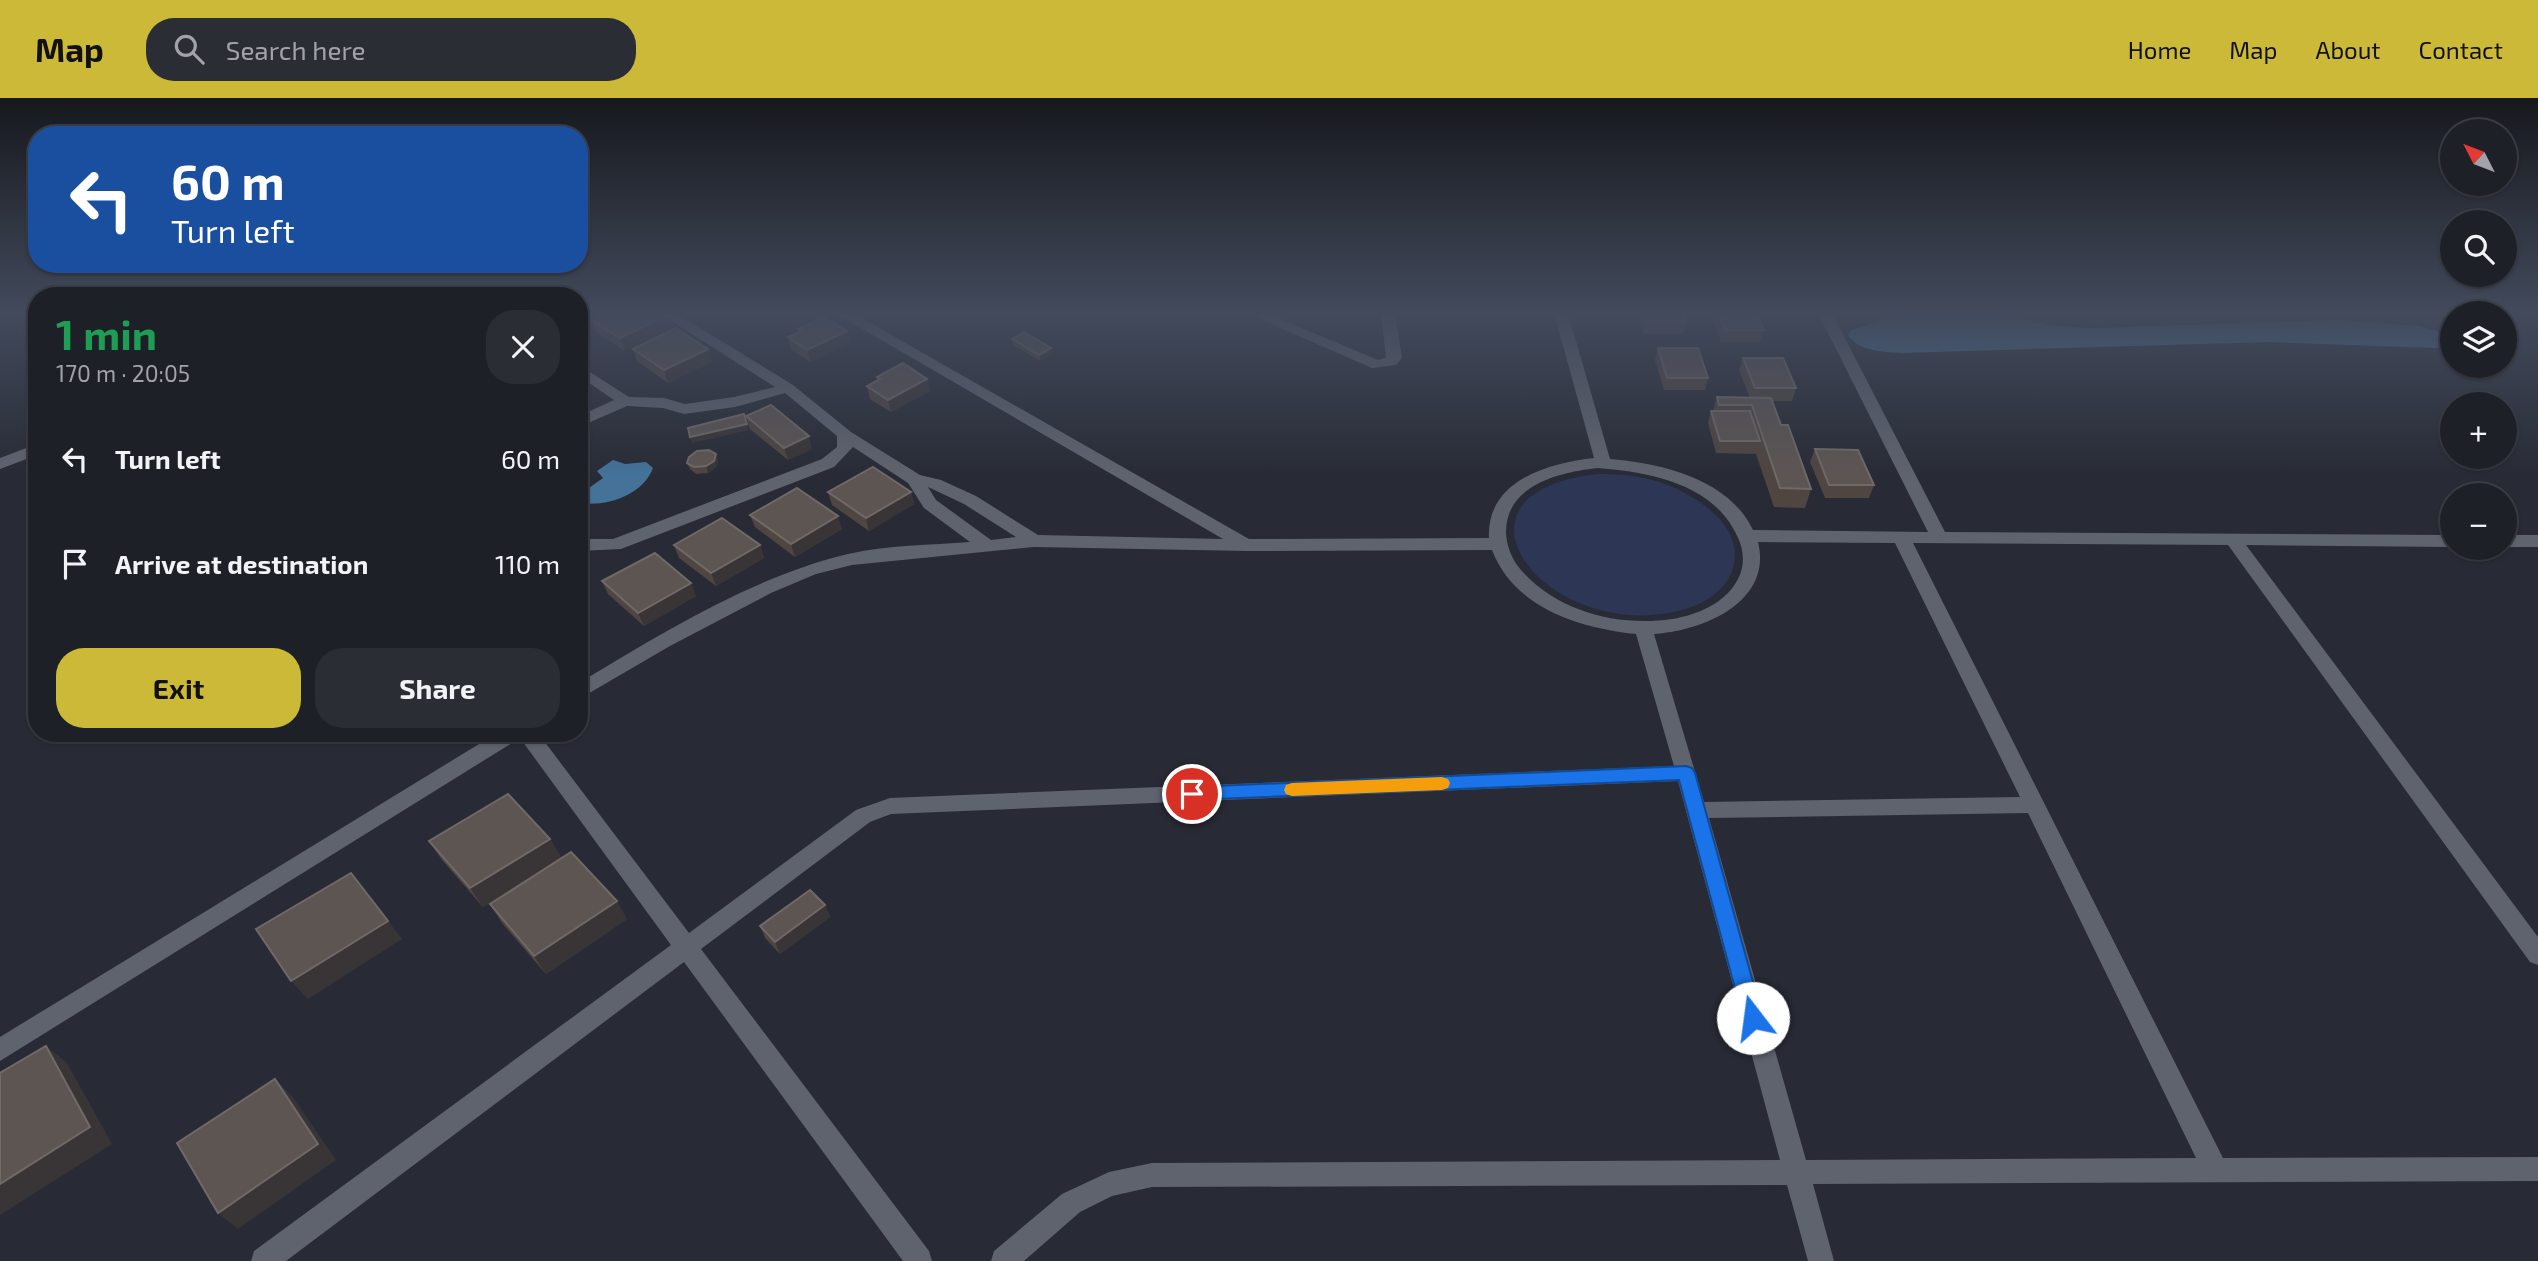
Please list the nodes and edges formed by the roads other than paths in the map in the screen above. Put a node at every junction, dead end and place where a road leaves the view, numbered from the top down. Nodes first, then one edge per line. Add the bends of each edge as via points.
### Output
1 (754, 367) edge
2 (937, 367) edge
3 (1577, 367) edge
4 (1853, 367) edge
5 (588, 375) edge
6 (788, 388) junction
7 (625, 401) junction
8 (588, 418) edge
9 (845, 435) junction
10 (28, 453) edge
11 (1603, 463) junction
12 (0, 464) edge
13 (914, 479) junction
14 (1747, 537) junction
15 (1939, 537) junction
16 (1902, 539) junction
17 (2233, 540) junction
18 (1034, 541) junction
19 (2440, 541) edge
20 (2517, 541) edge
21 (2538, 541) edge
22 (1498, 544) junction
23 (588, 545) edge
24 (987, 545) junction
25 (1247, 545) junction
26 (1643, 627) junction
27 (588, 687) edge
28 (498, 742) edge
29 (534, 742) edge
30 (1686, 773) junction
31 (2034, 805) junction
32 (1697, 810) junction
33 (684, 947) junction
34 (2538, 955) edge
35 (0, 1050) edge
36 (2538, 1169) edge
37 (2216, 1171) junction
38 (1795, 1174) junction
39 (264, 1261) edge
40 (919, 1261) edge
41 (1004, 1261) edge
42 (1821, 1261) edge

1 - 6 street
2 - 25 street
3 - 11 street
4 - 15 street
5 - 7 street
6 - 7 street via 684,409
6 - 9 street
7 - 8 street
9 - 13 street
9 - 23 street via 845,449 828,463 615,545
10 - 12 street
11 - 14 street via 1660,471 1698,487 1728,509
11 - 22 street via 1559,468 1521,487 1499,516
13 - 18 street via 970,500
13 - 24 street via 930,504
14 - 16 street
14 - 26 street via 1752,565 1748,579 1728,603 1695,620
15 - 16 street
15 - 17 street
16 - 31 street
17 - 19 street
17 - 34 street
18 - 24 street
18 - 25 street
20 - 21 street
22 - 25 street
22 - 26 street via 1513,572 1542,598 1582,617
24 - 27 street via 852,559 810,570 714,614
26 - 30 street
28 - 35 street
29 - 33 street
30 - 32 street
30 - 33 street via 890,806 863,816
31 - 32 street
31 - 37 street
32 - 38 street
33 - 39 street
33 - 40 street
36 - 37 street
37 - 38 street
38 - 41 street via 1152,1175 1109,1184 1071,1203
38 - 42 street

